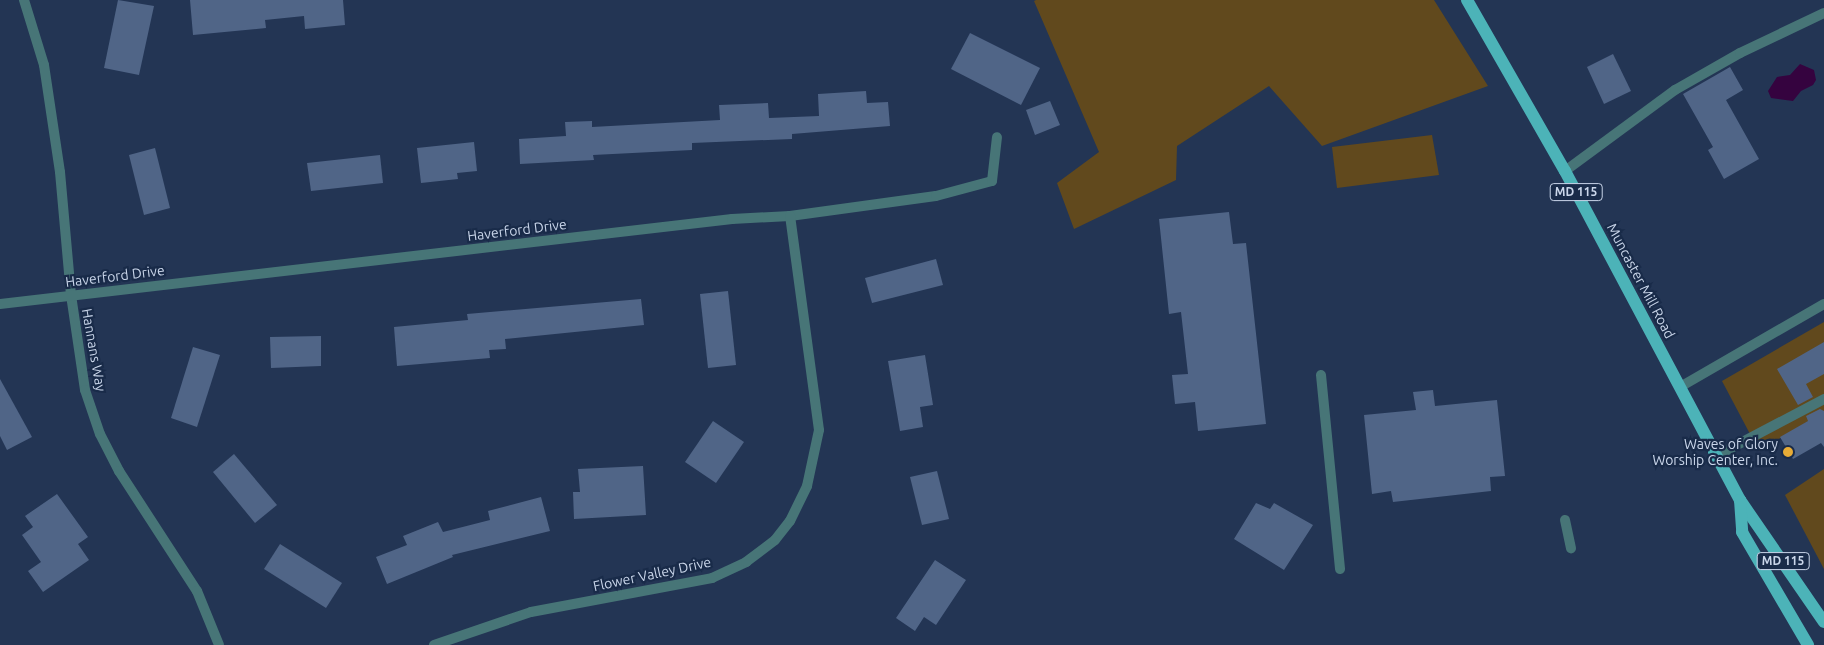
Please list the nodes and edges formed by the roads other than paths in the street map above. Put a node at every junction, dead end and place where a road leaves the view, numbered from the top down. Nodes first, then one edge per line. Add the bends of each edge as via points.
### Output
1 (24, 0) edge
2 (1467, 0) edge
3 (1824, 13) edge
4 (997, 137) dead end
5 (1565, 171) junction
6 (790, 216) junction
7 (71, 295) junction
8 (0, 304) edge
9 (1824, 304) edge
10 (1321, 376) dead end
11 (1680, 387) junction
12 (1824, 399) edge
13 (1716, 456) junction
14 (1740, 500) junction
15 (1564, 520) dead end
16 (1571, 548) dead end
17 (1340, 569) dead end
18 (1824, 622) edge
19 (219, 645) edge
20 (434, 645) edge
21 (1808, 645) edge

1 - 7 street, Hannans Way via 47,84 60,172
2 - 5 main road, Muncaster Mill Road / MD 115
3 - 5 street via 1740,53 1675,90
4 - 6 street, Haverford Drive via 992,181 936,196
5 - 11 main road, Muncaster Mill Road / MD 115
6 - 7 street, Haverford Drive via 732,219
6 - 20 street, Flower Valley Drive via 819,430 807,486 790,521 775,540 746,562 712,578 531,612
7 - 8 street, Haverford Drive
7 - 19 street, Hannans Way via 85,390 100,434 119,471 197,591
9 - 11 street
10 - 17 street
11 - 13 main road, Muncaster Mill Road / MD 115
12 - 13 street
13 - 14 main road, Muncaster Mill Road / MD 115
14 - 18 main road, Muncaster Mill Road / MD 115
14 - 21 main road, Muncaster Mill Road / MD 115 via 1742,532
15 - 16 street

